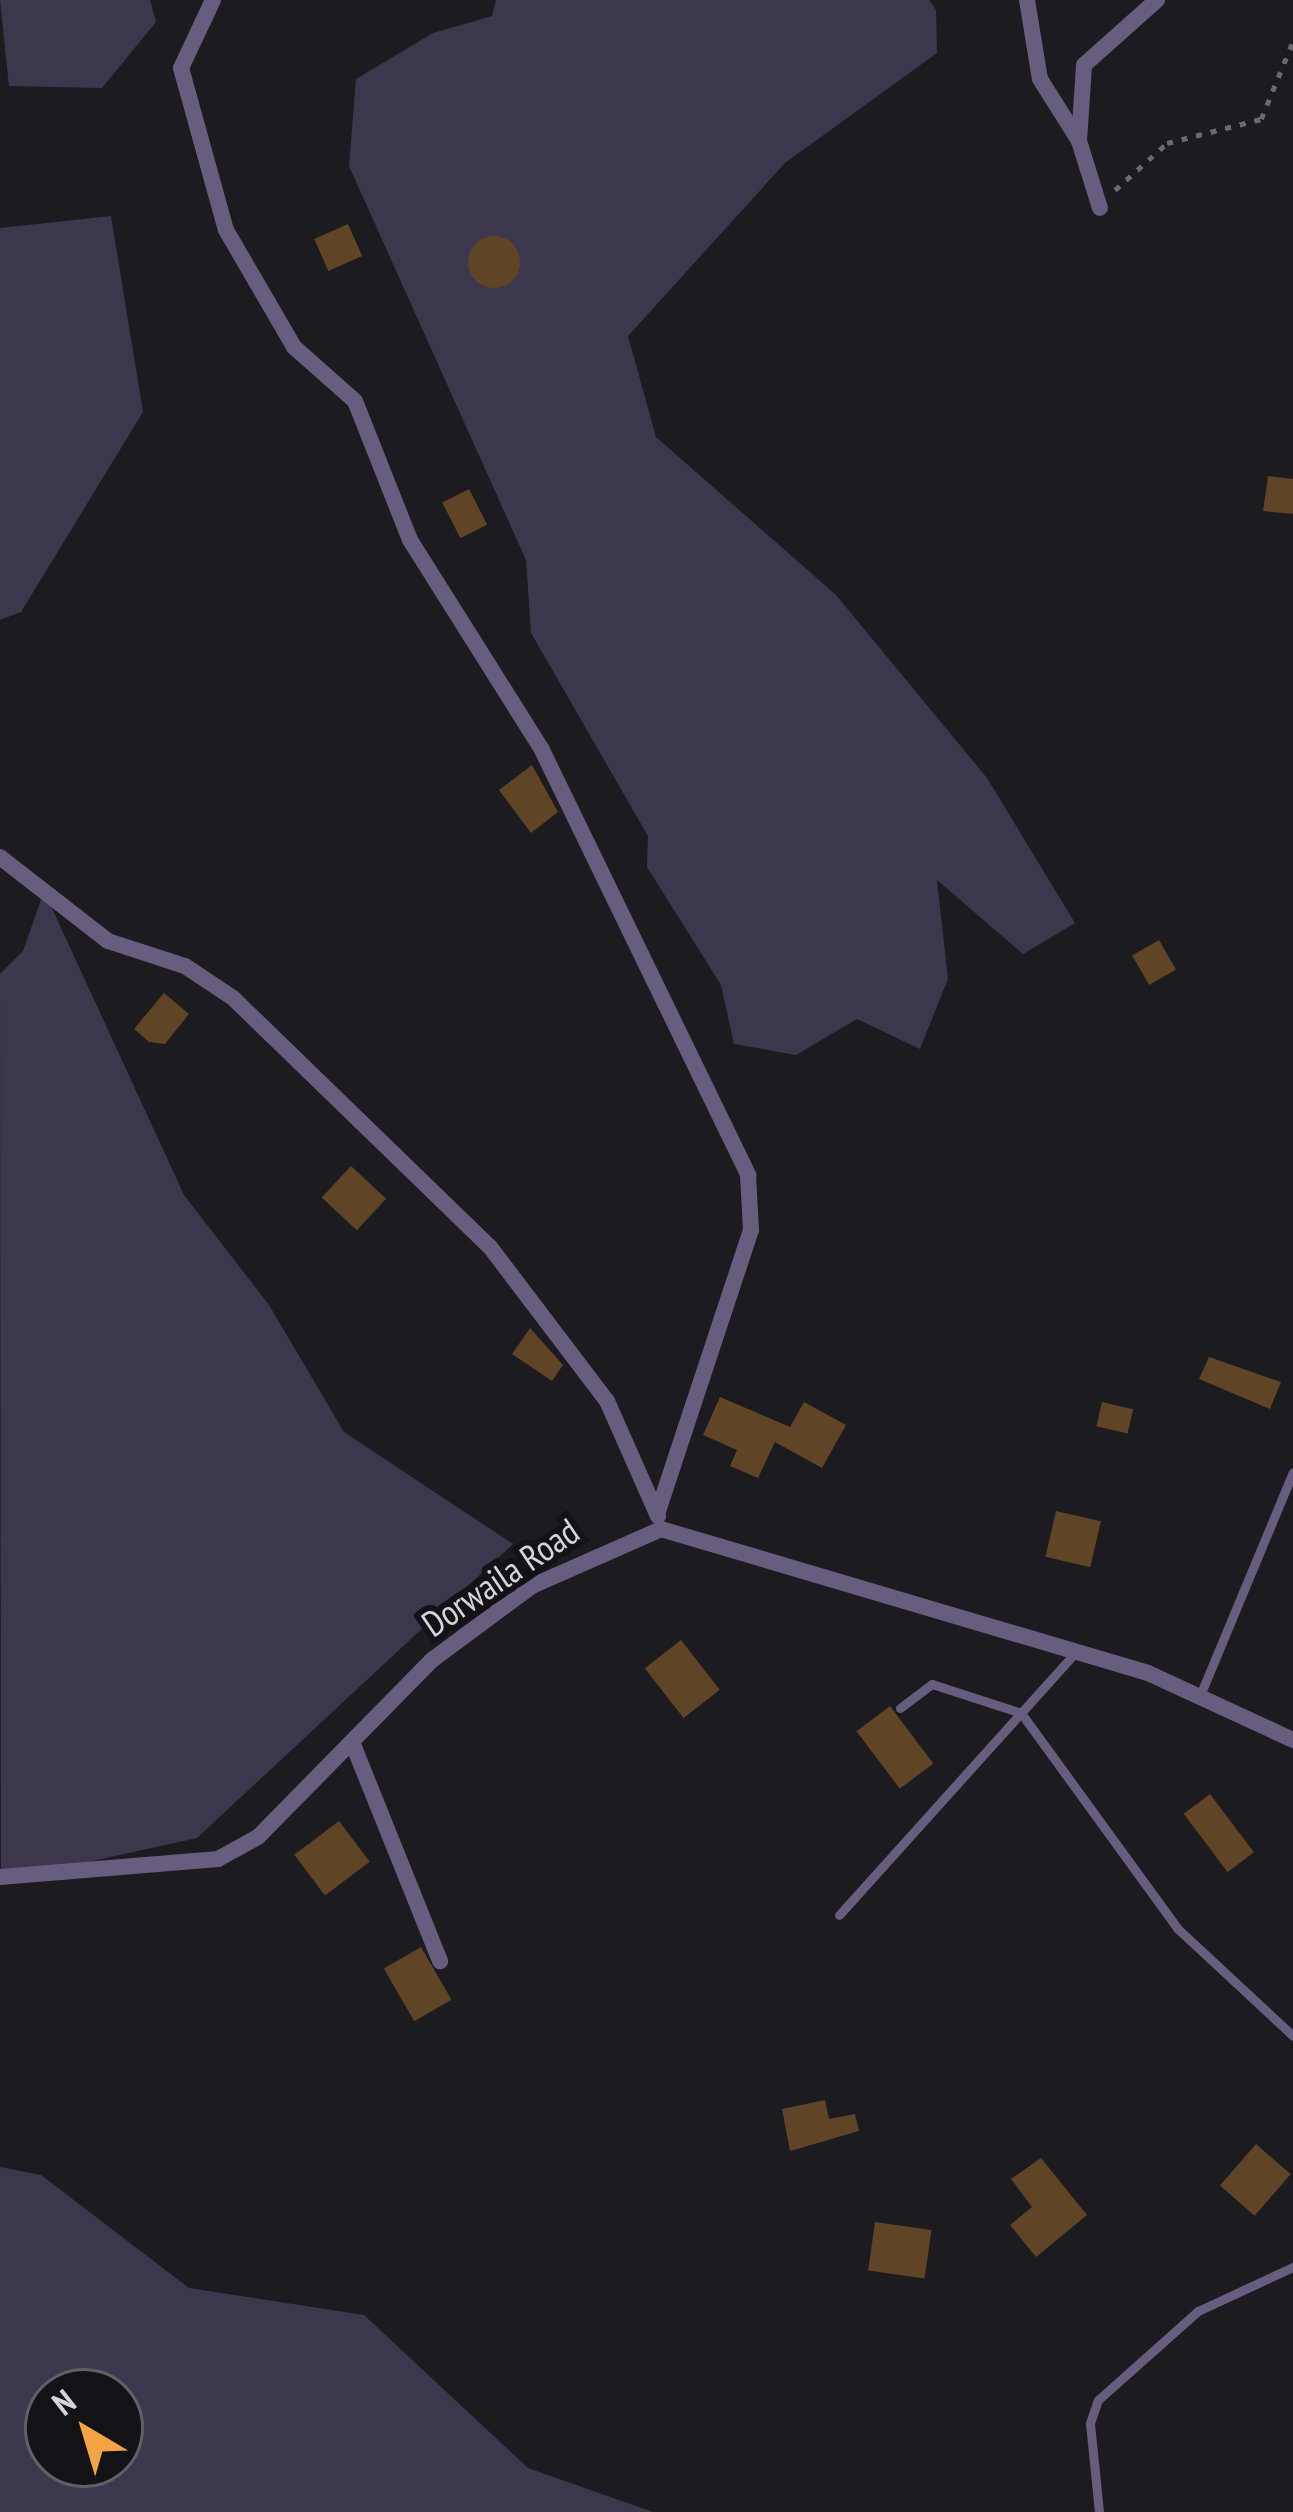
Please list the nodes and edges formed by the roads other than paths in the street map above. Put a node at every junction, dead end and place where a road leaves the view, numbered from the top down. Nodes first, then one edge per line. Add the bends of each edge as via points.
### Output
1 (213, 0) edge
2 (1028, 0) edge
3 (1157, 0) edge
4 (1079, 141) junction
5 (1100, 208) road end
6 (0, 857) edge
7 (1293, 1472) edge
8 (659, 1521) junction
9 (1078, 1650) junction
10 (1202, 1693) junction
11 (900, 1708) dead end
12 (1021, 1713) junction
13 (1293, 1740) edge
14 (354, 1747) junction
15 (0, 1877) edge
16 (838, 1915) dead end
17 (440, 1961) dead end
18 (1293, 2036) edge
19 (1293, 2266) edge
20 (1099, 2512) edge

1 - 8 street via 181,68 226,230 294,346 355,401 410,540 541,748 748,1175 751,1230
2 - 4 street via 1040,79
3 - 4 street via 1084,65
4 - 5 street
6 - 8 street via 108,941 185,966 233,998 490,1247 607,1401
7 - 10 lane
8 - 9 street
8 - 14 street, Dorwaila Road via 532,1586 432,1660
9 - 10 street
9 - 12 lane
10 - 13 street
11 - 12 lane via 932,1684
12 - 16 lane
12 - 18 lane via 1186,1939
14 - 15 street, Dorwaila Road via 218,1859
14 - 17 street
19 - 20 lane via 1198,2311 1098,2400 1090,2423

